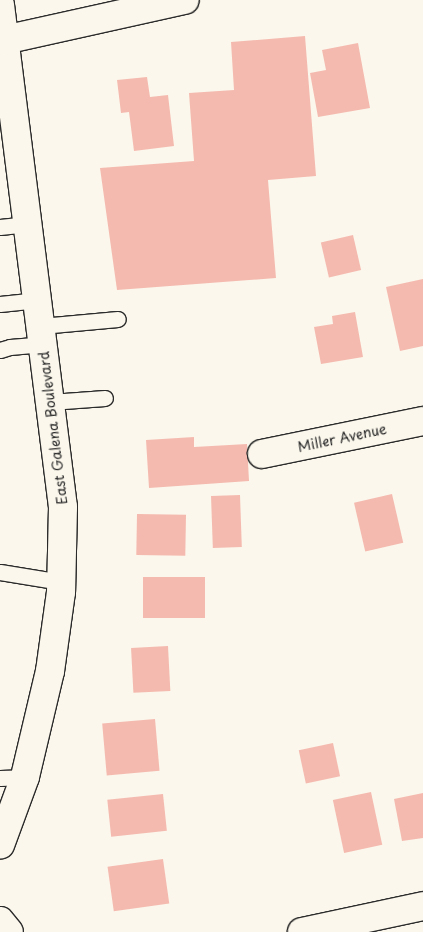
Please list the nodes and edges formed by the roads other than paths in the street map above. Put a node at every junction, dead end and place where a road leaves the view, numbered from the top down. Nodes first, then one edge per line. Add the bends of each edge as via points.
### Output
1 (185, 0) edge
2 (0, 5) edge
3 (2, 40) edge
4 (28, 224) junction
5 (0, 227) edge
6 (0, 304) edge
7 (118, 320) dead end
8 (40, 323) junction
9 (0, 350) edge
10 (105, 398) dead end
11 (50, 402) junction
12 (423, 421) edge
13 (262, 454) dead end
14 (0, 572) edge
15 (61, 582) junction
16 (12, 777) edge
17 (0, 845) edge
18 (423, 906) edge
19 (0, 920) edge
20 (9, 932) edge
21 (302, 932) edge

1 - 3 main road
2 - 3 main road, East Galena Boulevard
3 - 4 main road, East Galena Boulevard
4 - 5 lane
4 - 8 main road, East Galena Boulevard
6 - 8 lane
7 - 8 lane
8 - 9 lane via 10,347
8 - 11 main road, East Galena Boulevard
10 - 11 lane
11 - 15 main road, East Galena Boulevard via 63,507
12 - 13 main road, Miller Avenue
14 - 15 lane
15 - 16 main road, East Galena Boulevard via 50,671
16 - 17 main road, East Galena Boulevard
18 - 21 main road
19 - 20 main road

